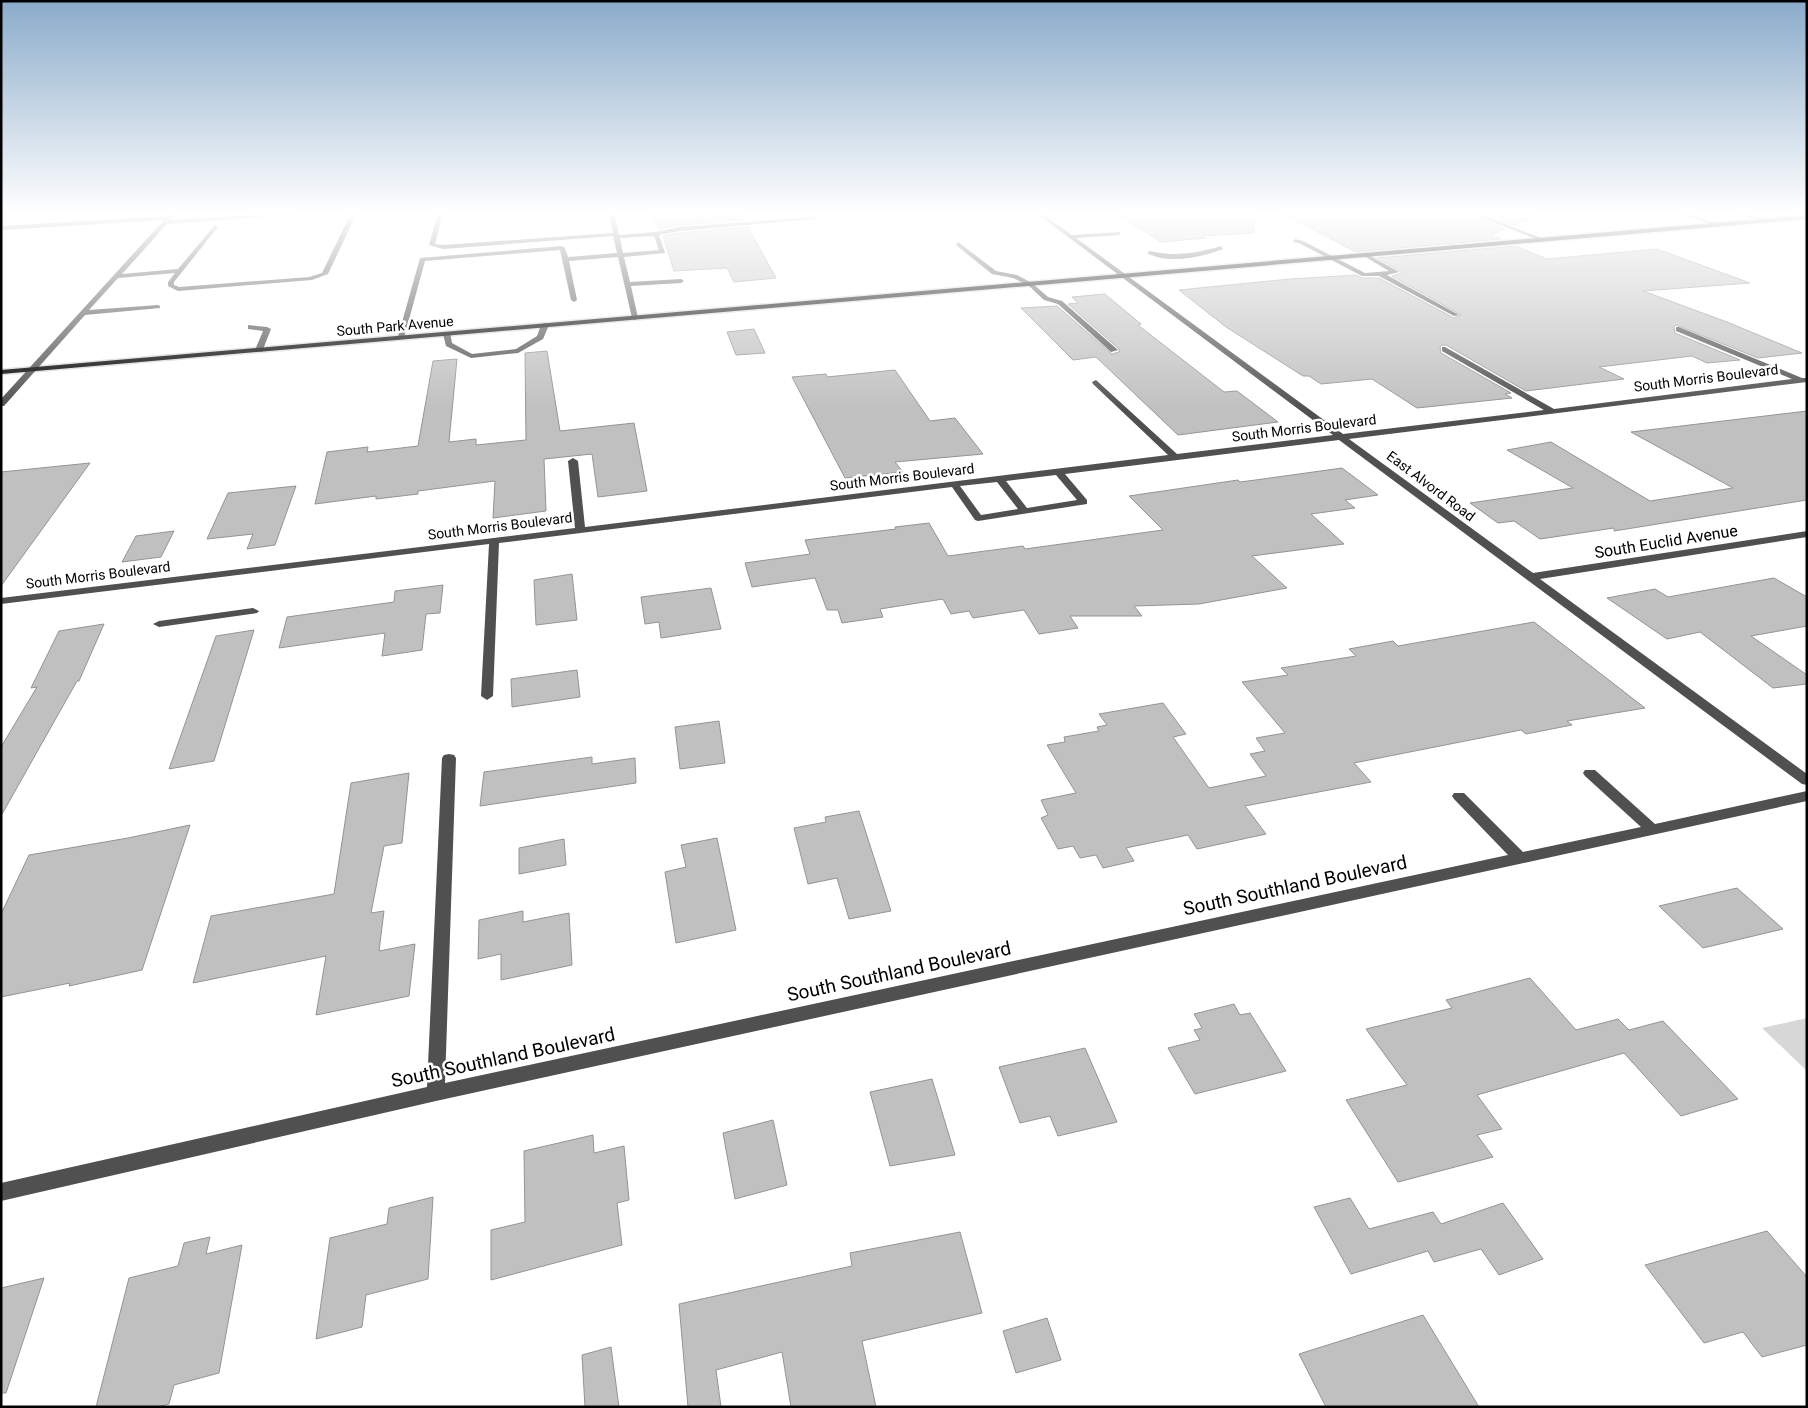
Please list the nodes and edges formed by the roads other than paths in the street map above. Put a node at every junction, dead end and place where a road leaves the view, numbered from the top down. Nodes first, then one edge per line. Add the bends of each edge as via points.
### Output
1 (114, 279) edge
2 (174, 279) edge
3 (311, 279) edge
4 (417, 279) edge
5 (570, 279) edge
6 (626, 279) edge
7 (1020, 279) edge
8 (1092, 279) edge
9 (1127, 279) edge
10 (1390, 279) edge
11 (681, 280) dead end
12 (627, 284) junction
13 (1030, 284) junction
14 (574, 300) dead end
15 (158, 307) dead end
16 (82, 313) junction
17 (1456, 315) dead end
18 (635, 318) junction
19 (545, 326) junction
20 (251, 327) dead end
21 (1679, 329) dead end
22 (447, 334) junction
23 (400, 338) junction
24 (1445, 349) dead end
25 (259, 350) junction
26 (1114, 350) dead end
27 (32, 370) junction
28 (1, 372) edge
29 (1805, 380) edge
30 (1096, 382) dead end
31 (1, 404) edge
32 (1552, 411) junction
33 (1341, 437) junction
34 (1175, 457) junction
35 (573, 461) dead end
36 (1059, 472) junction
37 (1000, 479) junction
38 (954, 484) junction
39 (1024, 511) junction
40 (580, 530) junction
41 (1807, 534) edge
42 (494, 542) junction
43 (1530, 577) junction
44 (1, 601) edge
45 (253, 611) dead end
46 (159, 624) dead end
47 (487, 696) dead end
48 (450, 758) dead end
49 (1590, 773) dead end
50 (1807, 782) edge
51 (1459, 796) dead end
52 (1807, 796) edge
53 (1653, 830) junction
54 (1520, 858) junction
55 (436, 1093) junction
56 (1, 1192) edge

1 - 16 street
2 - 3 street via 171,286 178,289
4 - 23 street
5 - 14 street
6 - 12 street
7 - 13 street
8 - 13 main road, South Park Avenue
9 - 33 street, East Alvord Road
10 - 17 street
11 - 12 street
12 - 18 street
13 - 18 main road, South Park Avenue
13 - 26 street via 1046,299 1060,302
15 - 16 street
16 - 27 street
18 - 19 main road, South Park Avenue
19 - 22 main road, South Park Avenue
19 - 22 street via 540,337 518,351 471,356 449,344
20 - 25 street via 266,329
21 - 29 street
22 - 23 main road, South Park Avenue
23 - 25 main road, South Park Avenue
24 - 32 street
25 - 27 main road, South Park Avenue
27 - 28 main road, South Park Avenue
27 - 31 street
29 - 32 street, South Morris Boulevard
30 - 34 street
32 - 33 street, South Morris Boulevard
33 - 34 street, South Morris Boulevard
33 - 43 street, East Alvord Road
34 - 36 street, South Morris Boulevard
35 - 40 street
36 - 37 street, South Morris Boulevard
36 - 39 street via 1084,502
37 - 38 street, South Morris Boulevard
37 - 39 street
38 - 39 street via 978,518
38 - 40 street, South Morris Boulevard
40 - 42 street, South Morris Boulevard
41 - 43 street, South Euclid Avenue
42 - 44 street, South Morris Boulevard
42 - 47 street
43 - 50 street, East Alvord Road
45 - 46 street
48 - 55 street
49 - 53 street
51 - 54 street
52 - 53 street, South Southland Boulevard
53 - 54 street, South Southland Boulevard
54 - 55 street, South Southland Boulevard
55 - 56 street, South Southland Boulevard

